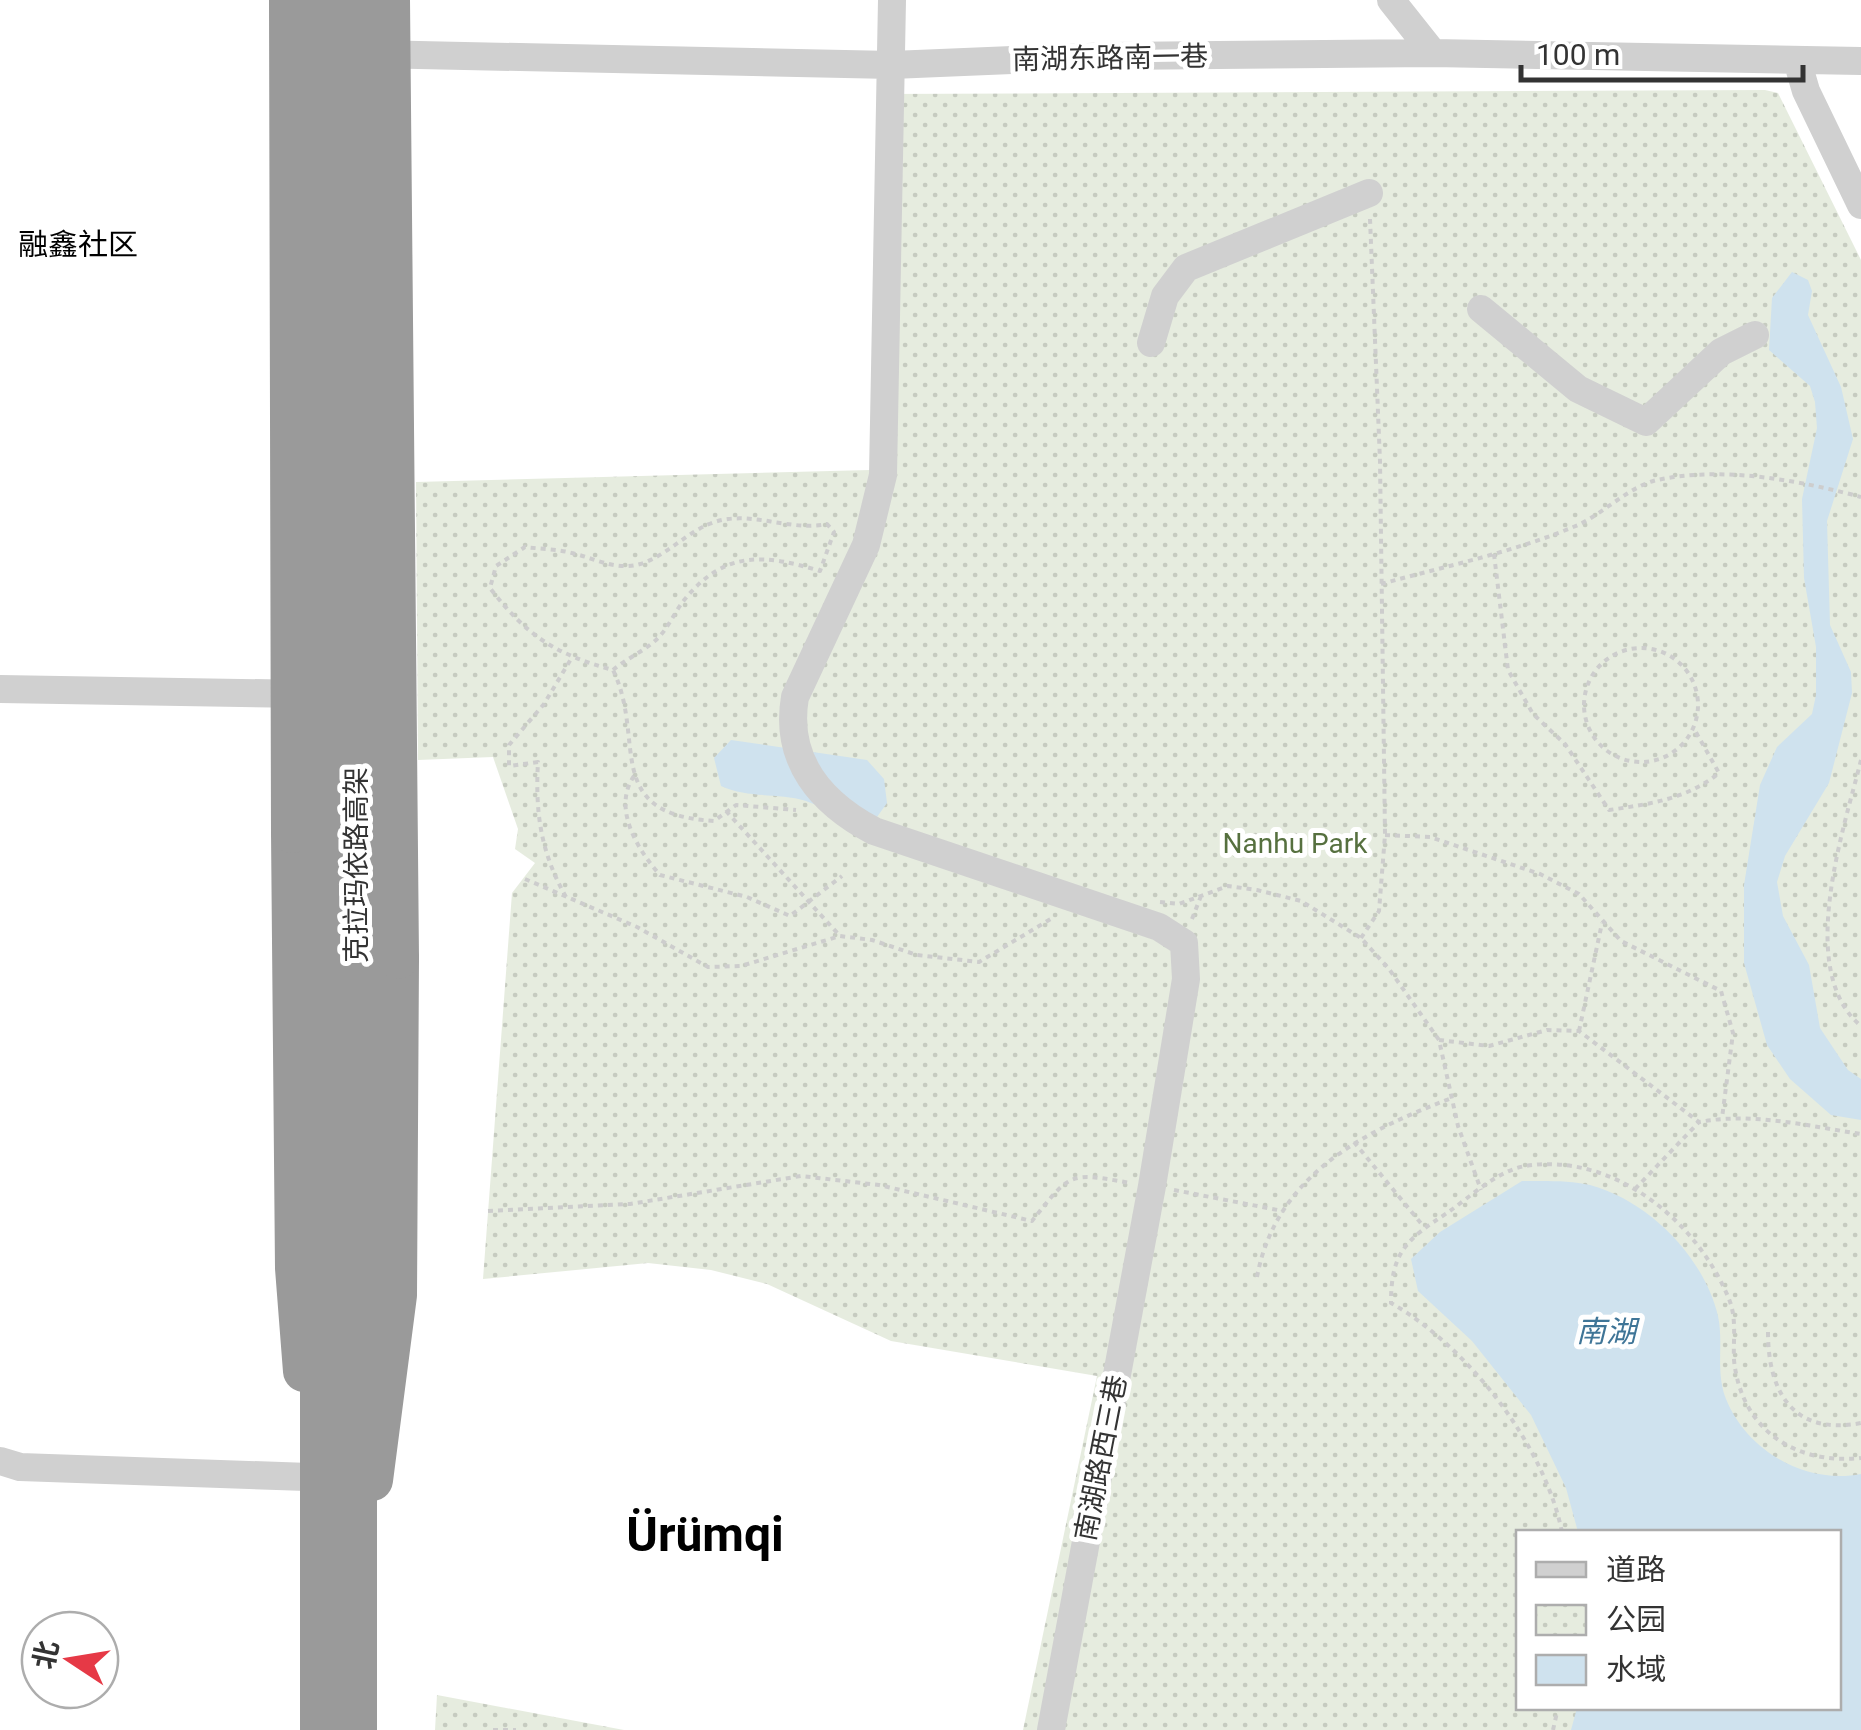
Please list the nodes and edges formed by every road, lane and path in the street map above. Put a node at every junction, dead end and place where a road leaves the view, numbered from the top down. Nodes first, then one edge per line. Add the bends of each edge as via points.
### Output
1 (290, 0) edge
2 (321, 0) edge
3 (356, 0) edge
4 (388, 0) edge
5 (892, 0) edge
6 (1391, 0) edge
7 (1434, 53) junction
8 (360, 54) dead end
9 (1797, 60) junction
10 (1861, 61) edge
11 (892, 65) junction
12 (1858, 192) edge
13 (1368, 193) joint
14 (1481, 308) dead end
15 (1755, 335) dead end
16 (1150, 344) dead end
17 (1861, 497) edge
18 (1494, 554) junction
19 (1380, 584) junction
20 (572, 658) junction
21 (613, 670) junction
22 (0, 689) edge
23 (330, 694) dead end
24 (1693, 727) junction
25 (1861, 760) edge
26 (634, 776) junction
27 (796, 810) dead end
28 (726, 812) junction
29 (1385, 835) junction
30 (842, 876) dead end
31 (525, 879) dead end
32 (566, 897) junction
33 (1147, 900) dead end
34 (808, 902) junction
35 (1085, 902) junction
36 (1602, 922) junction
37 (840, 936) junction
38 (1361, 938) junction
39 (1861, 1026) edge
40 (1579, 1031) junction
41 (1439, 1040) junction
42 (1452, 1098) junction
43 (1722, 1118) junction
44 (1699, 1122) junction
45 (1861, 1134) edge
46 (1354, 1142) junction
47 (1152, 1186) junction
48 (1635, 1189) junction
49 (1480, 1190) junction
50 (1283, 1210) junction
51 (488, 1211) dead end
52 (1425, 1228) junction
53 (1257, 1276) dead end
54 (1768, 1332) dead end
55 (1861, 1423) edge
56 (1861, 1458) edge
57 (0, 1461) edge
58 (312, 1476) junction
59 (372, 1480) joint
60 (1561, 1530) edge
61 (322, 1730) edge
62 (356, 1730) edge
63 (493, 1730) edge
64 (516, 1730) edge
65 (1051, 1730) edge

1 - 58 highway, bridge via 296,1268
2 - 61 highway, 克拉玛依路高架, bridge
3 - 62 highway, 克拉玛依路高架, bridge
4 - 59 highway, bridge via 396,1295
5 - 11 street
6 - 7 street
7 - 9 street, 南湖东路南一巷
7 - 11 street, 南湖东路南一巷
8 - 11 street, 南湖东路南一巷
9 - 10 street, 南湖东路南一巷
9 - 12 street
11 - 35 street via 883,475 866,545 806,668 790,724 810,781 841,814
13 - 16 street via 1186,268 1165,296
13 - 19 path
14 - 15 street via 1578,389 1646,422 1721,352
17 - 18 path via 1723,475 1654,480 1579,524
18 - 19 path
18 - 24 path via 1508,670 1533,714 1565,744 1610,810 1657,804 1701,788 1719,773
19 - 29 path
20 - 21 path
20 - 21 path via 518,624 490,588 496,566 526,547 611,567 646,562 686,534 722,520 827,524 834,532 820,571 790,560 737,560 716,568 658,638
20 - 32 path via 509,745 509,766 538,762 535,804 546,862
21 - 26 path via 624,693
22 - 23 street
24 - 24 path via 1698,695 1675,658 1632,648 1594,671 1584,714 1607,752 1650,762 1672,754
25 - 39 path via 1834,858 1829,933 1836,994
26 - 28 path via 644,796 685,820 714,821
26 - 34 path via 625,807 633,837 660,875 747,897 790,916
27 - 28 path via 736,804
28 - 34 path
29 - 36 path via 1430,837 1540,874 1578,894
29 - 38 path via 1378,911
30 - 34 path
31 - 32 path
32 - 37 path via 708,968 741,966
33 - 38 path via 1179,904 1228,886 1258,890 1301,901
34 - 37 path
35 - 37 path via 979,962
35 - 47 street, 南湖路西三巷 via 1159,927 1184,943 1186,979
36 - 40 path
36 - 43 path via 1621,942 1721,991 1733,1033
38 - 41 path
40 - 41 path via 1518,1034 1490,1046
40 - 44 path
41 - 42 path
42 - 46 path
42 - 49 path
43 - 44 path
43 - 45 path
44 - 48 path
46 - 50 path via 1306,1180
46 - 52 path
47 - 50 path
47 - 51 path via 1081,1174 1061,1185 1032,1222 880,1185 802,1176 630,1204
47 - 65 street, 南湖路西三巷
48 - 49 path via 1564,1167 1525,1166
48 - 56 path via 1668,1210 1728,1298 1740,1393 1754,1418 1778,1442 1806,1456
49 - 52 path
50 - 53 path
52 - 60 path via 1398,1254 1391,1303 1438,1336 1504,1407
54 - 55 path via 1770,1370 1788,1405 1820,1423
57 - 58 street via 20,1467
58 - 59 street
63 - 64 path

